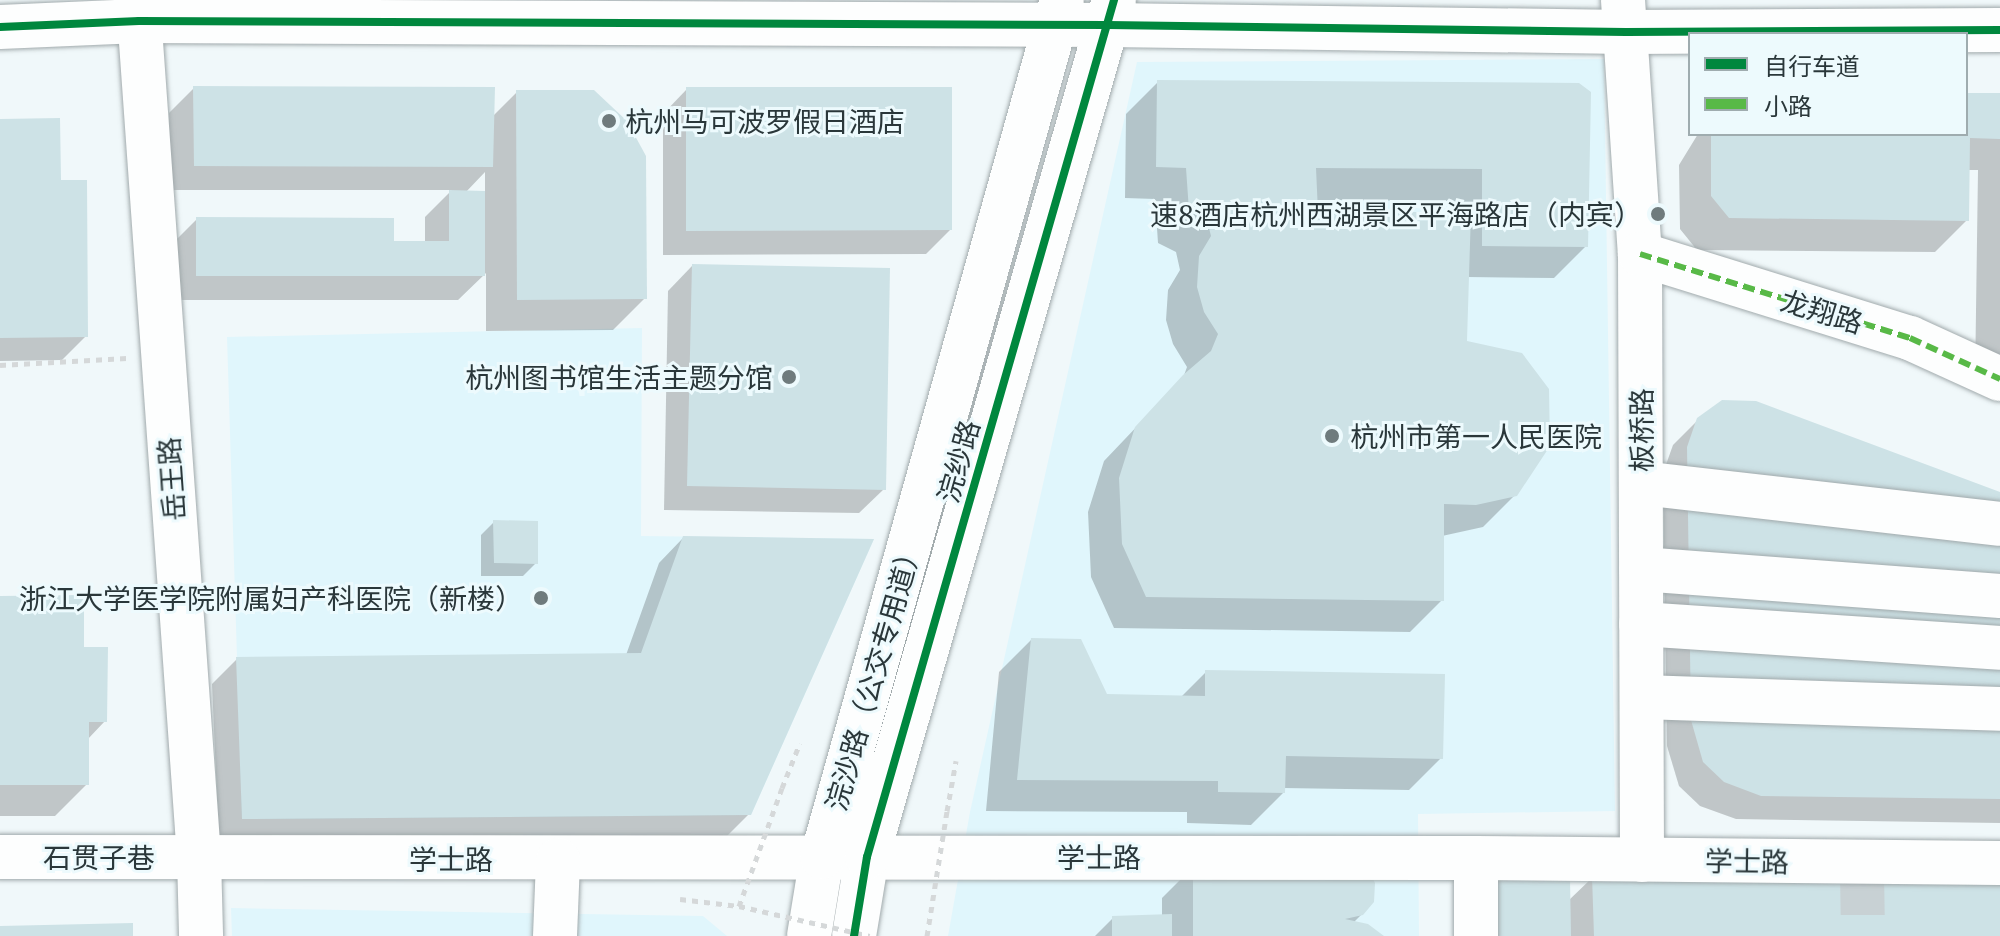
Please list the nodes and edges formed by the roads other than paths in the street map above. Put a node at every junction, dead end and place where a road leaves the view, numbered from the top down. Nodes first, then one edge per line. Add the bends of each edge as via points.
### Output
1 (138, 11) edge
2 (1058, 12) edge
3 (1111, 12) edge
4 (1624, 16) edge
5 (0, 27) edge
6 (2000, 30) edge
7 (1640, 254) junction
8 (2000, 379) edge
9 (1641, 483) junction
10 (2000, 524) edge
11 (1641, 569) junction
12 (2000, 596) edge
13 (1641, 624) junction
14 (2000, 648) edge
15 (1642, 697) junction
16 (2000, 709) edge
17 (0, 857) edge
18 (199, 857) junction
19 (822, 857) junction
20 (867, 857) junction
21 (1476, 858) junction
22 (558, 860) junction
23 (1642, 860) junction
24 (2000, 863) edge
25 (201, 936) edge
26 (555, 936) edge
27 (809, 936) edge
28 (854, 936) edge
29 (1476, 936) edge

1 - 2 street
1 - 5 street
1 - 18 street, 岳王路
2 - 3 street
2 - 19 street, 浣沙路（公交专用道）
3 - 4 street
3 - 20 street, 浣纱路
4 - 6 street
4 - 7 street, 板桥路
7 - 8 street, 龙翔路 via 1910,338
7 - 9 street, 板桥路
9 - 10 street
9 - 11 street, 板桥路
11 - 12 street
11 - 13 street, 板桥路
13 - 14 street
13 - 15 street, 板桥路
15 - 16 street
15 - 23 street, 板桥路
17 - 18 street, 石贯子巷
18 - 22 street, 学士路
18 - 25 street, 岳王路
19 - 20 street, 学士路
19 - 22 street, 学士路
19 - 27 street, 浣沙路（公交专用道）
20 - 21 street, 学士路
20 - 28 street, 浣纱路
21 - 23 street, 学士路
21 - 29 street
22 - 26 street
23 - 24 street, 学士路 via 1862,866

